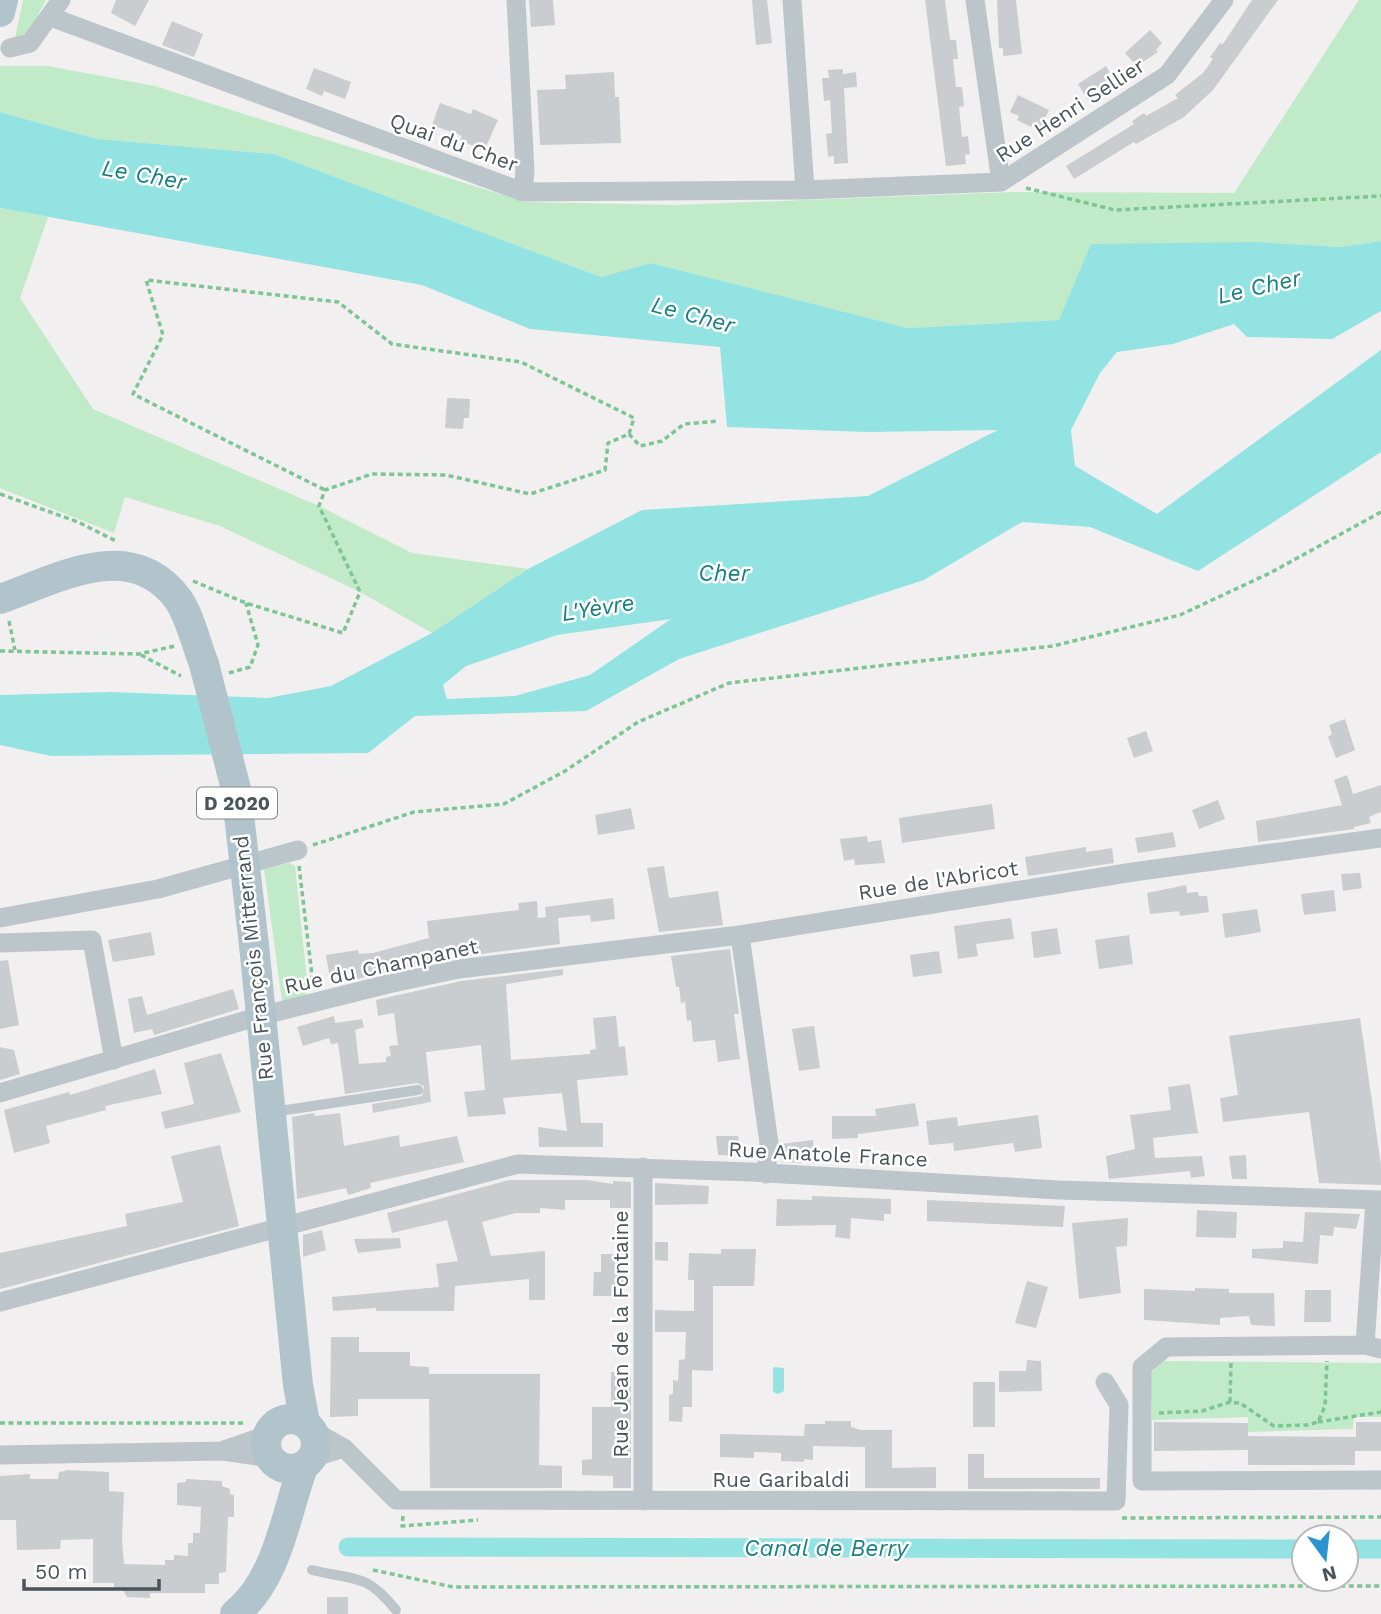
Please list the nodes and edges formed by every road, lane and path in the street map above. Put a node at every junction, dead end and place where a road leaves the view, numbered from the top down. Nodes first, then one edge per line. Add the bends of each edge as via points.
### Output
1 (3, 0) edge
2 (516, 0) edge
3 (792, 0) edge
4 (975, 0) edge
5 (1224, 0) edge
6 (56, 8) edge
7 (0, 12) edge
8 (10, 48) dead end
9 (1001, 182) junction
10 (805, 190) junction
11 (523, 192) junction
12 (1381, 196) edge
13 (718, 421) dead end
14 (629, 434) junction
15 (325, 490) junction
16 (1381, 512) edge
17 (3, 601) edge
18 (15, 650) junction
19 (0, 651) edge
20 (139, 654) junction
21 (200, 664) junction
22 (1381, 838) edge
23 (298, 850) junction
24 (0, 918) edge
25 (740, 935) junction
26 (0, 943) edge
27 (315, 1001) junction
28 (260, 1016) junction
29 (114, 1060) junction
30 (418, 1090) dead end
31 (0, 1093) edge
32 (269, 1113) junction
33 (643, 1167) junction
34 (766, 1174) junction
35 (1378, 1200) edge
36 (281, 1228) junction
37 (0, 1302) edge
38 (1327, 1345) junction
39 (1231, 1346) junction
40 (1373, 1347) edge
41 (1105, 1382) dead end
42 (1230, 1402) junction
43 (1381, 1412) edge
44 (1142, 1413) junction
45 (240, 1421) dead end
46 (1318, 1422) junction
47 (0, 1423) edge
48 (292, 1445) junction
49 (0, 1455) edge
50 (1381, 1480) edge
51 (643, 1501) junction
52 (366, 1568) dead end
53 (312, 1570) dead end
54 (1381, 1586) edge
55 (396, 1610) dead end
56 (235, 1614) edge

1 - 7 main road
2 - 11 street
3 - 10 street
4 - 9 street, Rue Henri Sellier
5 - 9 street, Rue Henri Sellier via 1167,75
6 - 8 street, Quai du Cher via 30,43
6 - 11 street, Quai du Cher
9 - 10 street, Quai du Cher
9 - 12 path via 1115,211
10 - 11 street, Quai du Cher
13 - 14 path via 684,424 662,441 640,446
14 - 15 path via 608,443 605,470 530,494 446,475 372,474
14 - 15 path via 634,418 521,362 392,344 338,302 146,280 163,335 133,394
15 - 21 path via 319,506 360,592 343,633 246,603 258,645 250,667
16 - 23 path via 1270,573 1180,615 1053,646 729,683 638,722 565,771 504,804 414,812
17 - 18 path
17 - 21 main road, Rue François Mitterrand / D 2020 via 89,566 137,570 160,582 178,600
18 - 19 path
18 - 20 path
20 - 21 path
20 - 21 path
21 - 28 main road, Rue François Mitterrand / D 2020, bridge via 236,789
22 - 25 street, Rue de l'Abricot
23 - 24 street via 158,889
23 - 27 path
25 - 27 street, Rue du Champanet via 459,969
25 - 34 street via 769,1143
26 - 29 street via 92,940
27 - 28 street, Rue du Champanet
28 - 29 street, Rue du Champanet
28 - 32 main road, Rue François Mitterrand / D 2020
29 - 31 street, Rue du Champanet
30 - 32 lane
32 - 36 main road, Rue François Mitterrand / D 2020
33 - 34 street, Rue Anatole France
33 - 36 street, Rue Anatole France via 518,1164
33 - 51 street, Rue Jean de la Fontaine
34 - 35 street, Rue Anatole France via 1059,1190
35 - 40 street
36 - 37 street, Rue Anatole France
36 - 48 main road, Rue François Mitterrand / D 2020 via 298,1385
38 - 39 street
38 - 40 street
38 - 46 path via 1325,1406
39 - 42 path
39 - 44 street via 1166,1347 1142,1367
41 - 51 street, Rue Garibaldi via 1119,1405 1116,1501
42 - 44 path via 1193,1412
42 - 46 path via 1240,1403 1274,1426
43 - 46 path
44 - 50 street via 1142,1480
45 - 47 path
48 - 49 street, Rue Garibaldi via 223,1451
48 - 51 street, Rue Garibaldi via 344,1448 396,1500
48 - 56 main road via 287,1511 277,1551 264,1580
52 - 54 path via 453,1587
53 - 55 lane via 378,1587

